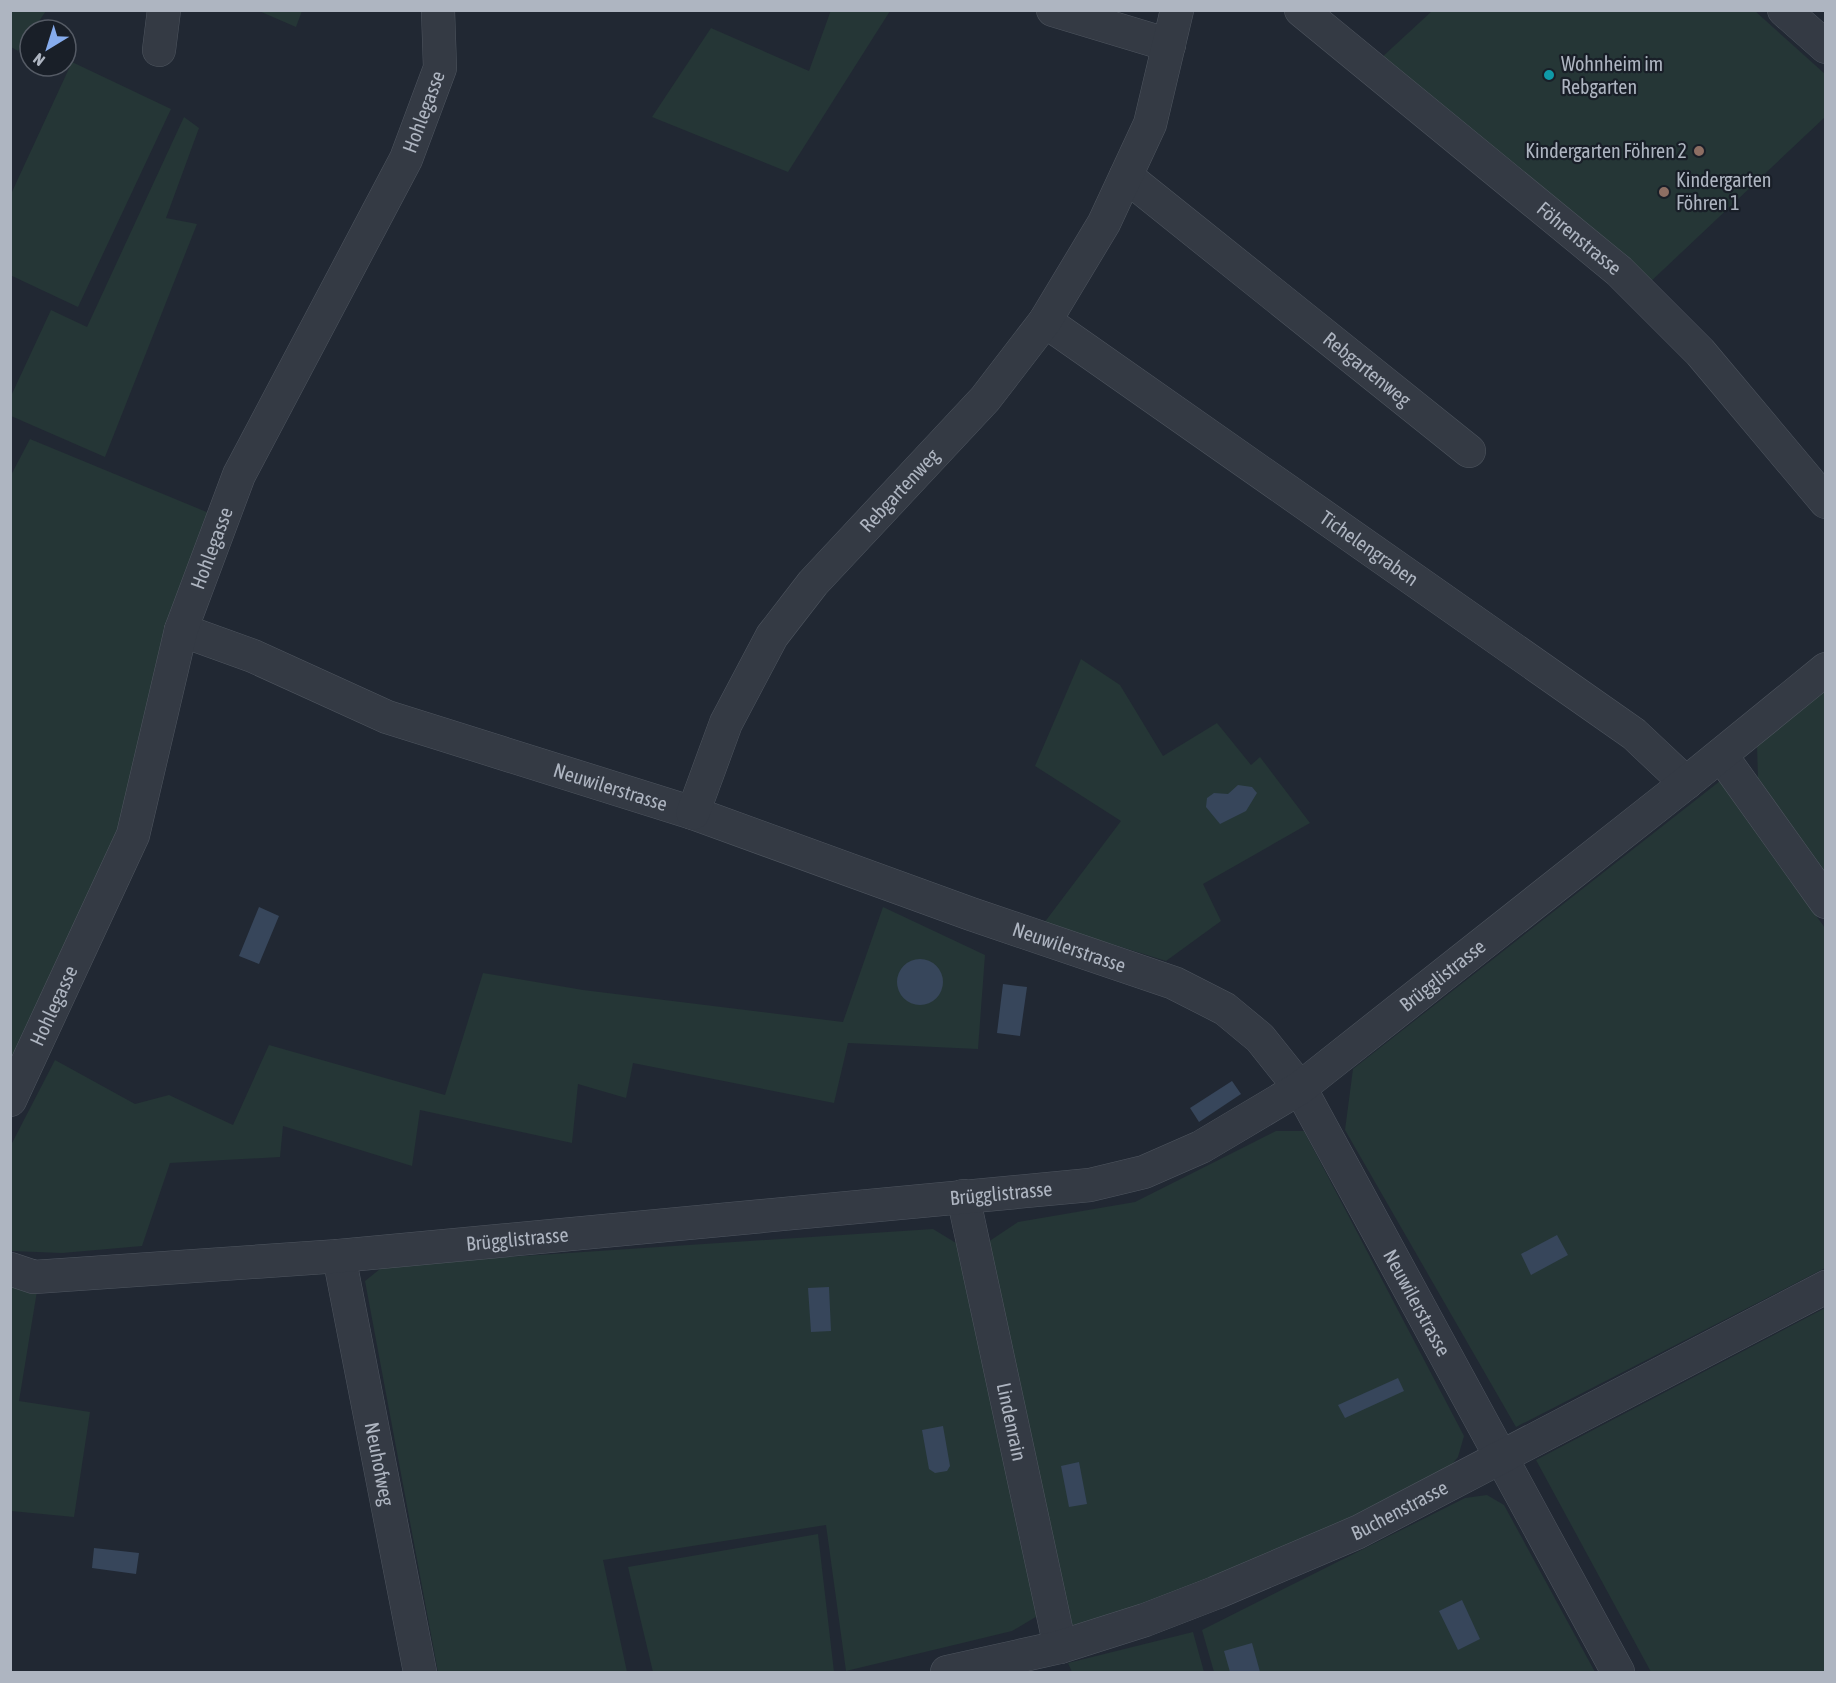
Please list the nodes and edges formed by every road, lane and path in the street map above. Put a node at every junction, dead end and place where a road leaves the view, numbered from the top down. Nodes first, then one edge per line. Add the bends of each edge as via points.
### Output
1 (164, 10) edge
2 (438, 10) edge
3 (1053, 10) edge
4 (1177, 10) edge
5 (1301, 10) edge
6 (1784, 10) edge
7 (1168, 45) junction
8 (1826, 47) edge
9 (159, 50) dead end
10 (1126, 176) junction
11 (1045, 321) junction
12 (1469, 451) dead end
13 (1826, 502) edge
14 (181, 630) junction
15 (1826, 669) edge
16 (1721, 754) junction
17 (1686, 783) junction
18 (693, 813) junction
19 (1826, 902) edge
20 (1300, 1088) junction
21 (10, 1100) edge
22 (963, 1196) junction
23 (339, 1256) junction
24 (10, 1269) edge
25 (1826, 1287) edge
26 (1501, 1457) junction
27 (1060, 1647) junction
28 (420, 1672) edge
29 (947, 1672) edge
30 (1618, 1672) edge

1 - 9 street
2 - 14 street, Hohlegasse via 440,68 406,159 239,475
3 - 7 street
4 - 7 street, Rebgartenweg
5 - 13 street, Föhrenstrasse via 1619,271 1700,352
6 - 8 street
7 - 10 street, Rebgartenweg via 1150,124
10 - 11 street, Rebgartenweg via 1104,223
10 - 12 street, Rebgartenweg
11 - 17 street, Tichelengraben via 1634,734
11 - 18 street, Rebgartenweg via 985,399 813,583 772,636 726,723
14 - 18 street, Neuwilerstrasse via 253,656 387,717
14 - 21 street, Hohlegasse via 133,835
15 - 16 street, Brügglistrasse
16 - 17 street, Brügglistrasse
16 - 19 street
17 - 20 street, Brügglistrasse
18 - 20 street, Neuwilerstrasse via 1174,983 1225,1009 1260,1038
20 - 22 street, Brügglistrasse via 1201,1147 1144,1172 1090,1185
20 - 26 street, Neuwilerstrasse
22 - 23 street, Brügglistrasse
22 - 27 street, Lindenrain
23 - 24 street, Brügglistrasse via 34,1277
23 - 28 street, Neuhofweg
25 - 26 street, Buchenstrasse
26 - 27 street, Buchenstrasse via 1358,1532 1205,1597
26 - 30 street, Neuwilerstrasse
27 - 29 street, Buchenstrasse

